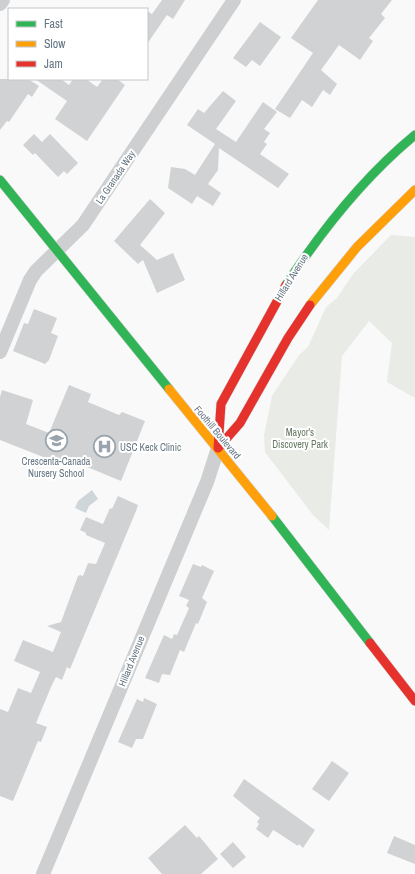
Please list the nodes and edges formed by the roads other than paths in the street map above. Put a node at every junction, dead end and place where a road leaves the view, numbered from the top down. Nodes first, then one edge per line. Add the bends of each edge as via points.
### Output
1 (3, 0) edge
2 (234, 0) edge
3 (0, 4) edge
4 (415, 135) edge
5 (0, 180) edge
6 (415, 190) edge
7 (58, 251) junction
8 (0, 352) edge
9 (218, 448) junction
10 (415, 701) edge
11 (43, 874) edge

1 - 3 street
2 - 7 street, La Granada Way via 83,225
4 - 9 main road, Hillard Avenue via 360,188 331,221 278,296 221,404
5 - 7 main road, Foothill Boulevard
6 - 9 main road, Hillard Avenue via 383,218 337,269 305,311 239,424
7 - 8 street, La Granada Way via 30,280
7 - 9 main road, Foothill Boulevard
9 - 10 main road, Foothill Boulevard
9 - 11 street, Hillard Avenue via 207,482

